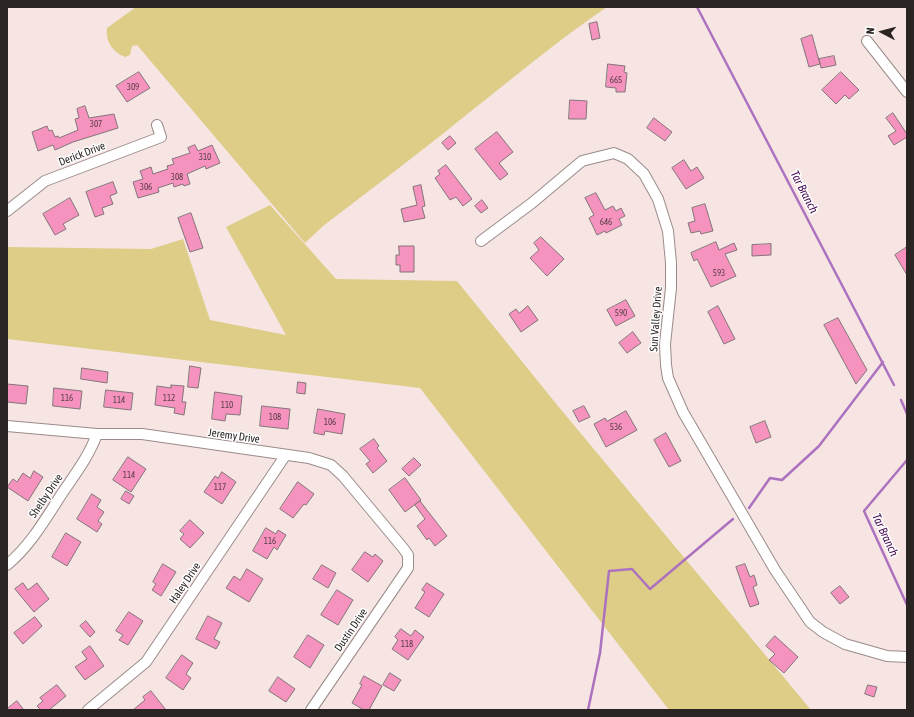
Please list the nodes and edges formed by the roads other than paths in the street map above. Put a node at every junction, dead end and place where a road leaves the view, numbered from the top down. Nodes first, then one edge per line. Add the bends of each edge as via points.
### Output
1 (867, 41) dead end
2 (907, 92) edge
3 (157, 125) dead end
4 (7, 211) edge
5 (481, 241) dead end
6 (7, 426) edge
7 (97, 434) junction
8 (285, 456) junction
9 (408, 563) joint
10 (7, 565) edge
11 (907, 658) edge
12 (88, 710) edge
13 (311, 710) edge

1 - 2 street
3 - 4 street, Derick Drive via 161,137 45,181
5 - 11 street, Sun Valley Drive via 582,161 614,152 628,159 644,174 658,199 668,231 671,276 665,344 666,365 668,378 683,412 774,570 810,622 845,644 887,656
6 - 7 street, Jeremy Drive
7 - 8 street, Jeremy Drive via 142,434
7 - 10 street, Shelby Drive via 83,464 29,544
8 - 9 street, Jeremy Drive via 309,458 331,466 354,488 394,536 408,555
8 - 12 street, Haley Drive via 146,662
9 - 13 street, Dustin Drive via 408,568

